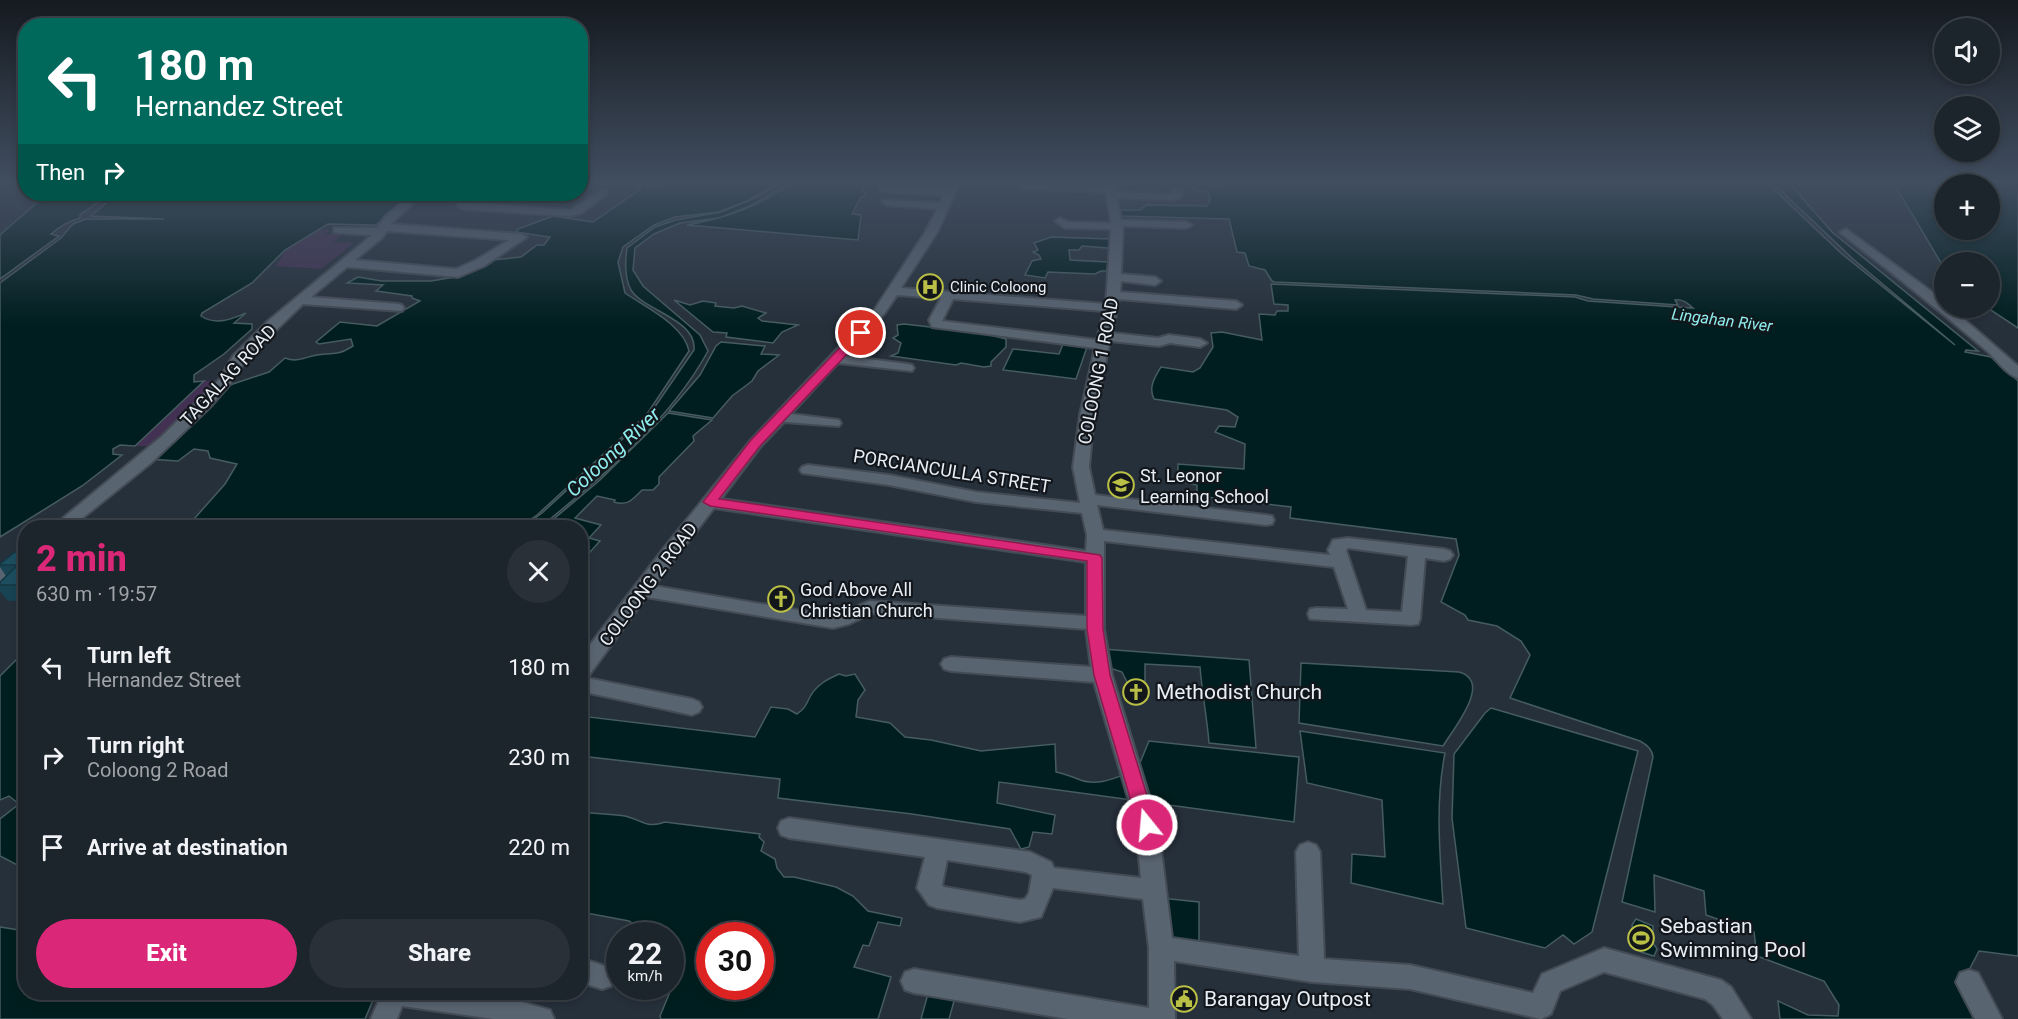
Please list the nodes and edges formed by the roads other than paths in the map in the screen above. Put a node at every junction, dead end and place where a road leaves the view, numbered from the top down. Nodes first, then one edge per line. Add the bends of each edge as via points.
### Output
1 (338, 230) dead end
2 (383, 230) junction
3 (933, 230) edge
4 (1117, 230) edge
5 (1846, 232) dead end
6 (347, 263) junction
7 (1114, 274) junction
8 (1153, 276) dead end
9 (894, 291) junction
10 (949, 295) junction
11 (302, 300) junction
12 (1113, 302) junction
13 (1236, 305) dead end
14 (398, 308) dead end
15 (1103, 341) junction
16 (1200, 343) dead end
17 (835, 359) junction
18 (907, 368) dead end
19 (2018, 374) edge
20 (780, 417) junction
21 (834, 423) dead end
22 (808, 470) dead end
23 (710, 502) junction
24 (1089, 504) junction
25 (69, 520) edge
26 (1266, 520) dead end
27 (1095, 535) junction
28 (1417, 552) junction
29 (1444, 555) dead end
30 (1095, 558) junction
31 (18, 561) edge
32 (1341, 562) junction
33 (0, 577) edge
34 (642, 590) junction
35 (1317, 614) dead end
36 (1359, 616) junction
37 (1095, 622) junction
38 (588, 662) edge
39 (951, 664) dead end
40 (1102, 675) junction
41 (588, 686) edge
42 (692, 707) dead end
43 (789, 828) dead end
44 (938, 849) junction
45 (1308, 852) dead end
46 (1044, 877) junction
47 (1154, 890) junction
48 (1161, 948) junction
49 (1312, 970) junction
50 (915, 981) dead end
51 (1969, 982) dead end
52 (392, 1000) edge
53 (448, 1000) edge
54 (384, 1019) edge
55 (541, 1019) edge
56 (1144, 1019) edge
57 (1161, 1019) edge
58 (1738, 1019) edge
59 (1989, 1019) edge

1 - 2 street
2 - 6 street, TAGALAG ROAD
2 - 6 street via 521,237 480,263 454,273
3 - 9 street, COLOONG 2 ROAD
4 - 7 street, COLOONG 1 ROAD
5 - 19 street via 1931,297
6 - 11 street, TAGALAG ROAD
7 - 8 street
7 - 12 street, COLOONG 1 ROAD
9 - 10 street
9 - 17 street, COLOONG 2 ROAD via 880,312
10 - 12 street
10 - 15 street via 935,320 937,324
11 - 14 street
11 - 25 street, TAGALAG ROAD via 238,358 225,383 178,428
12 - 13 street
12 - 15 street, COLOONG 1 ROAD
15 - 16 street via 1169,339
15 - 24 street, COLOONG 1 ROAD via 1081,456
17 - 18 street
17 - 20 street, COLOONG 2 ROAD
20 - 21 street
20 - 23 street, COLOONG 2 ROAD
22 - 24 street, PORCIANCULLA STREET via 976,497
23 - 30 street
23 - 34 street, COLOONG 2 ROAD
24 - 26 street, PORCIANCULLA STREET
24 - 27 street, COLOONG 1 ROAD
27 - 30 street, COLOONG 1 ROAD
27 - 32 street
28 - 29 street
28 - 32 street via 1343,543 1337,546
28 - 36 street via 1411,619
30 - 37 street, COLOONG 1 ROAD
31 - 33 street
32 - 36 street
34 - 37 street via 833,622 870,607
34 - 38 street, COLOONG 2 ROAD
35 - 36 street
37 - 40 street, COLOONG 1 ROAD
39 - 40 street
40 - 47 street, COLOONG 1 ROAD via 1147,825
41 - 42 street
43 - 44 street
44 - 46 street via 1036,864 1043,869
44 - 46 street via 929,888 944,900 1026,911 1038,901
45 - 49 street
46 - 47 street
47 - 48 street, COLOONG 1 ROAD
48 - 49 street
48 - 57 street, COLOONG 1 ROAD
49 - 58 street via 1410,977 1539,1007 1545,1003 1554,979 1604,960 1712,989
50 - 56 street
51 - 59 street
52 - 54 street
53 - 55 street via 493,1006

